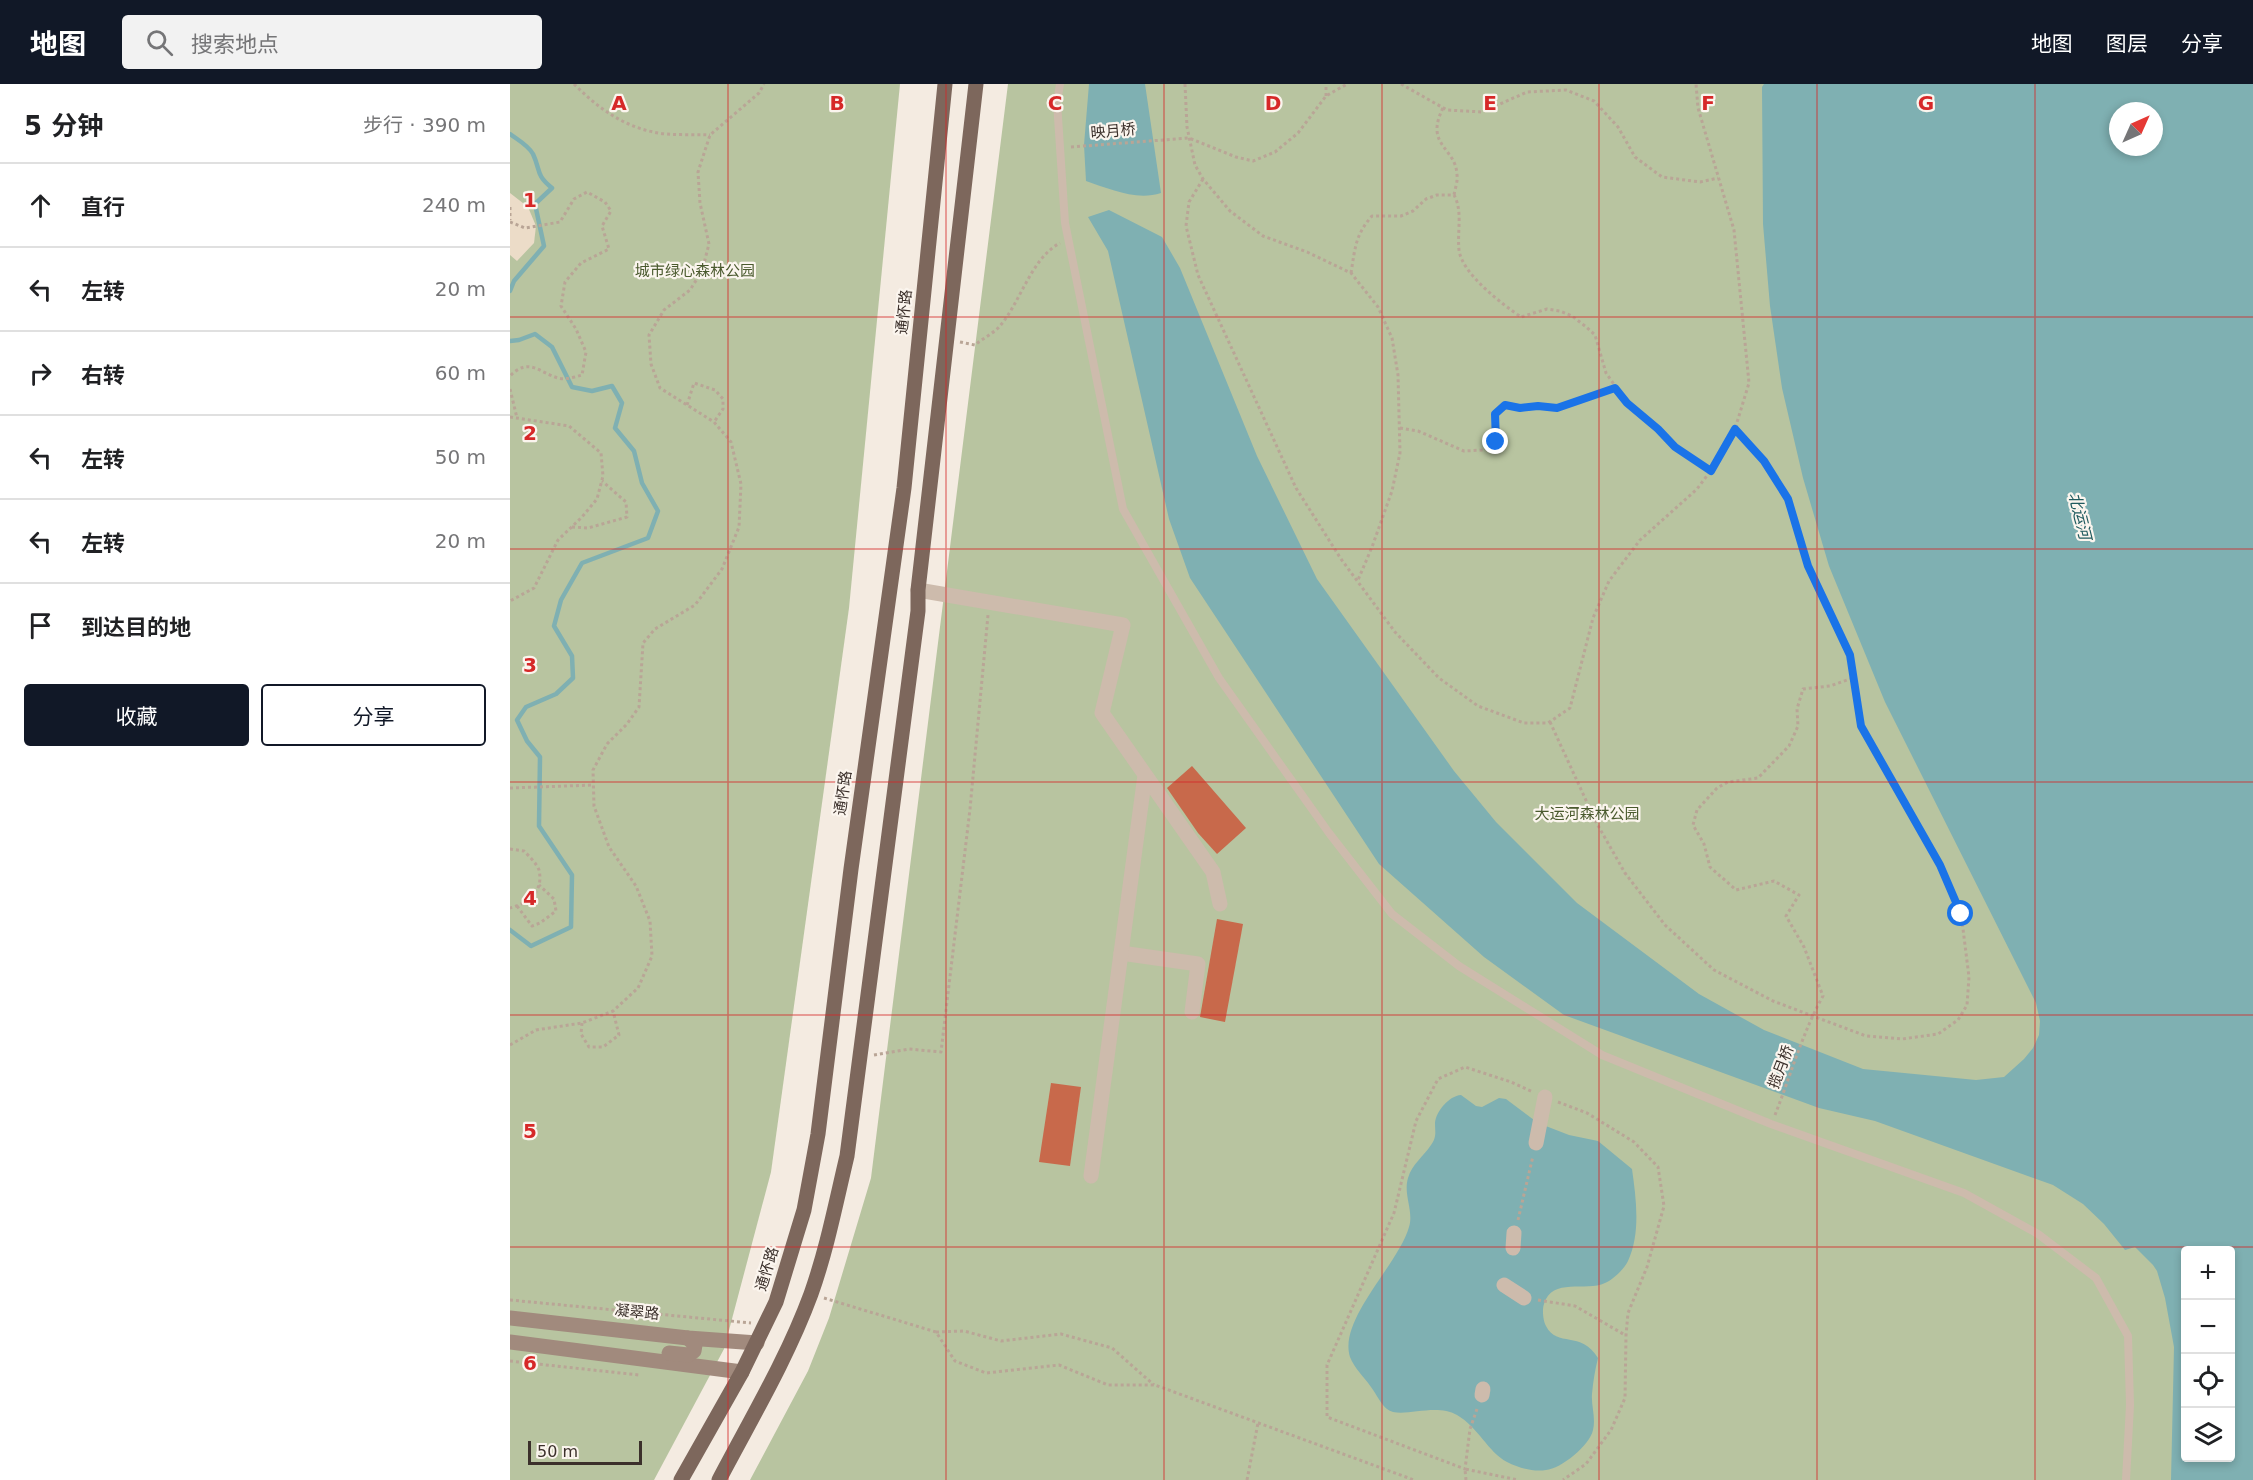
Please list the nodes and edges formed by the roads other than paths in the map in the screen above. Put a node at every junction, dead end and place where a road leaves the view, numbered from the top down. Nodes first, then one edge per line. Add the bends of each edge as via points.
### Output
1 (945, 84) edge
2 (976, 84) edge
3 (1060, 84) edge
4 (918, 590) junction
5 (1145, 775) junction
6 (1220, 904) dead end
7 (1121, 953) junction
8 (1192, 1012) dead end
9 (1545, 1097) road end
10 (1536, 1143) road end
11 (1091, 1176) dead end
12 (1504, 1286) dead end
13 (1524, 1298) dead end
14 (510, 1318) edge
15 (688, 1338) junction
16 (510, 1342) edge
17 (757, 1343) junction
18 (601, 1355) junction
19 (742, 1372) junction
20 (681, 1480) edge
21 (719, 1480) edge
22 (2126, 1480) edge

1 - 17 main road, 通怀路 via 904,488 850,869 818,1134 804,1210 776,1302
2 - 4 main road
3 - 22 lane via 1065,223 1123,509 1219,678 1329,833 1392,914 1459,966 1602,1054 1771,1124 1964,1193 2038,1234 2096,1278 2128,1336
4 - 5 street via 1124,625 1102,713
4 - 21 main road via 847,1156 811,1294 772,1380
5 - 6 street via 1213,872
5 - 7 street
7 - 8 street via 1198,964
7 - 11 street
9 - 10 street
12 - 13 street
14 - 15 main road, 凝翠路
15 - 17 main road, 凝翠路
15 - 18 main road via 695,1345 688,1354 626,1348
16 - 18 main road
17 - 19 main road, 通怀路
18 - 19 main road
19 - 20 main road, 通怀路

